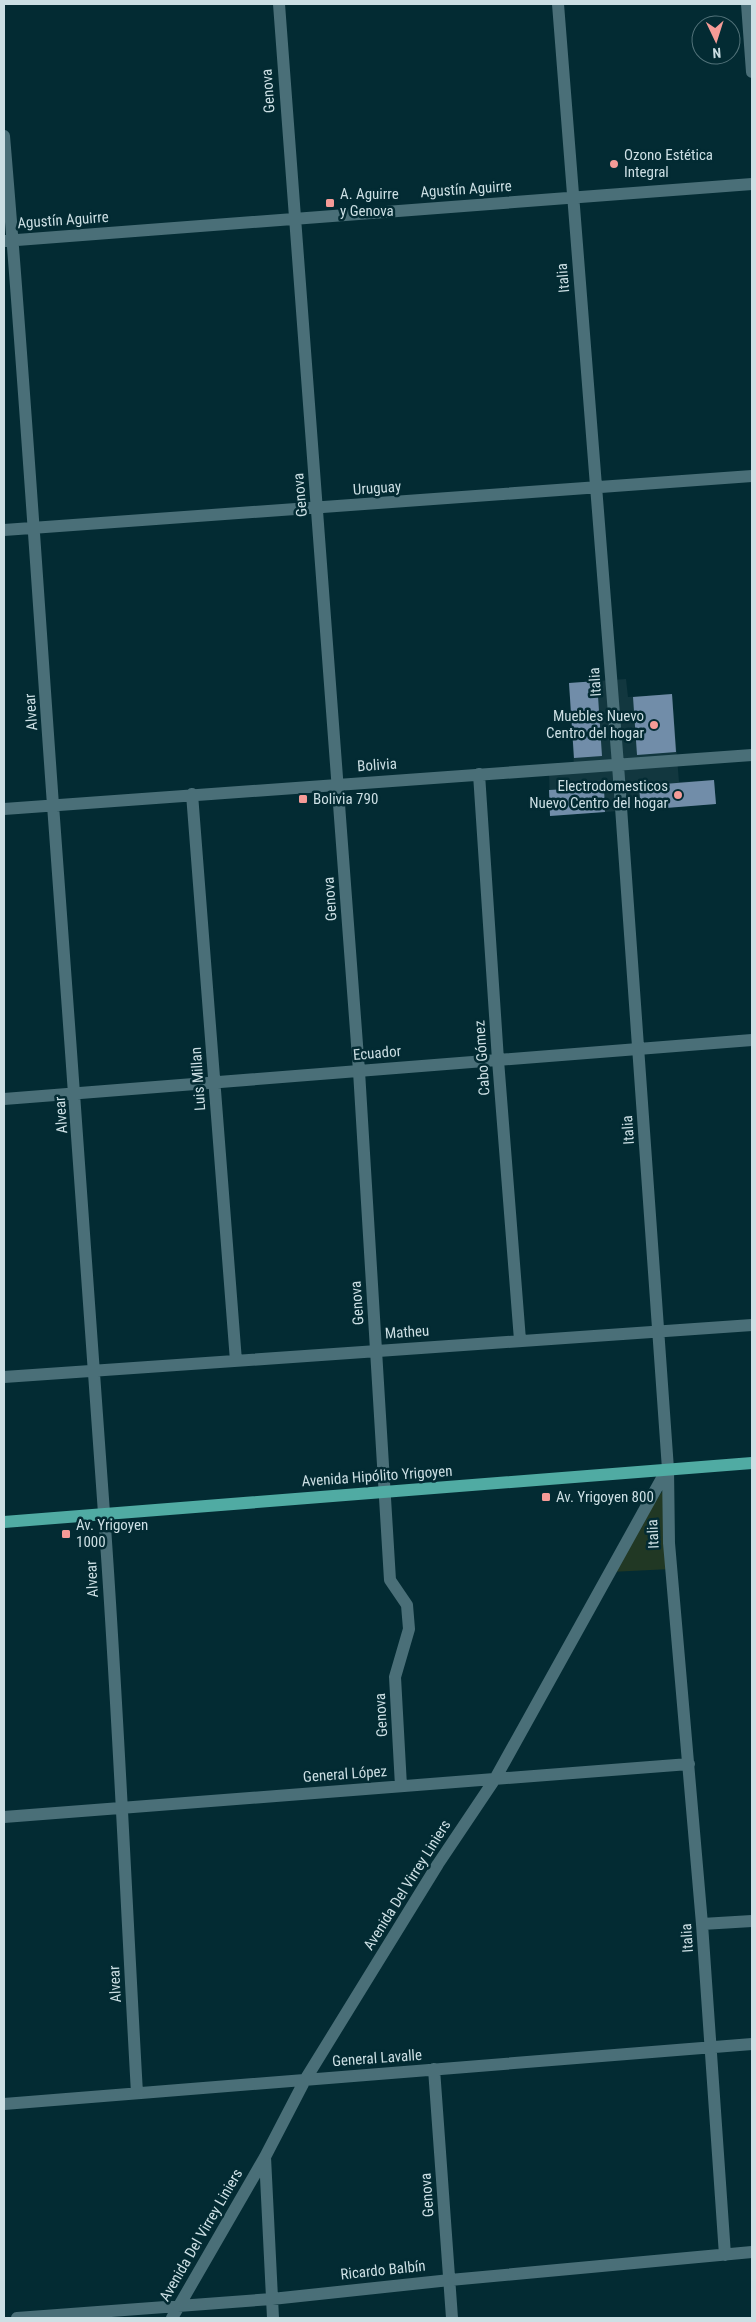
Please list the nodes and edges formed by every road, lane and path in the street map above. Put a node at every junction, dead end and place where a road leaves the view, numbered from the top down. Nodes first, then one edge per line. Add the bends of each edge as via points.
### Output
1 (279, 4) edge
2 (558, 4) edge
3 (748, 4) edge
4 (752, 72) edge
5 (4, 136) edge
6 (752, 184) edge
7 (573, 197) junction
8 (294, 219) junction
9 (8, 240) edge
10 (752, 476) edge
11 (597, 487) junction
12 (318, 509) junction
13 (35, 528) junction
14 (4, 530) edge
15 (752, 755) edge
16 (618, 764) junction
17 (480, 774) junction
18 (338, 784) junction
19 (192, 794) junction
20 (53, 805) junction
21 (4, 809) edge
22 (752, 1040) edge
23 (639, 1049) junction
24 (498, 1060) junction
25 (359, 1071) junction
26 (214, 1082) junction
27 (76, 1094) junction
28 (4, 1099) edge
29 (752, 1325) edge
30 (658, 1330) junction
31 (520, 1340) junction
32 (376, 1351) junction
33 (236, 1361) junction
34 (93, 1371) junction
35 (4, 1377) edge
36 (752, 1463) edge
37 (668, 1469) junction
38 (385, 1492) junction
39 (104, 1513) junction
40 (4, 1522) edge
41 (689, 1764) junction
42 (494, 1779) junction
43 (401, 1786) junction
44 (121, 1808) junction
45 (4, 1817) edge
46 (752, 1921) edge
47 (702, 1924) junction
48 (752, 2044) edge
49 (711, 2047) junction
50 (434, 2070) junction
51 (305, 2080) junction
52 (138, 2093) junction
53 (4, 2104) edge
54 (265, 2157) junction
55 (752, 2252) edge
56 (725, 2255) junction
57 (450, 2280) junction
58 (272, 2298) junction
59 (180, 2306) junction
60 (17, 2318) edge
61 (172, 2318) edge
62 (272, 2318) edge
63 (452, 2318) edge

1 - 8 street, Genova
2 - 7 street, Italia
3 - 4 street
5 - 9 street, Alvear
6 - 7 street, Agustín Aguirre
7 - 8 street, Agustín Aguirre
7 - 11 street, Italia
8 - 9 street, Agustín Aguirre
8 - 12 street, Genova
9 - 13 street, Alvear
10 - 11 street, Uruguay
11 - 12 street, Uruguay
11 - 16 street, Italia
12 - 13 street, Uruguay
12 - 18 street, Genova
13 - 14 street, Uruguay
13 - 20 street, Alvear
15 - 16 street, Bolivia
16 - 17 street, Bolivia
16 - 23 street, Italia
17 - 18 street, Bolivia
17 - 24 street, Cabo Gómez
18 - 19 street, Bolivia
18 - 25 street, Genova
19 - 20 street, Bolivia
19 - 26 street, Luis Millan
20 - 21 street, Bolivia
20 - 27 street, Alvear
22 - 23 street, Ecuador
23 - 24 street, Ecuador
23 - 30 street, Italia
24 - 25 street, Ecuador
24 - 31 street, Cabo Gómez
25 - 26 street, Ecuador
25 - 32 street, Genova
26 - 27 street, Ecuador
26 - 33 street, Luis Millan
27 - 28 street, Ecuador
27 - 34 street, Alvear
29 - 30 street, Matheu
30 - 31 street, Matheu
30 - 37 street, Italia
31 - 32 street, Matheu
32 - 33 street, Matheu
32 - 38 street, Genova
33 - 34 street, Matheu
34 - 35 street, Matheu
34 - 39 street, Alvear
36 - 37 main road, Avenida Hipólito Yrigoyen
37 - 38 main road, Avenida Hipólito Yrigoyen
37 - 41 street, Italia via 669,1543
37 - 42 street, Avenida Del Virrey Liniers
38 - 39 main road, Avenida Hipólito Yrigoyen
38 - 43 street, Genova via 390,1580 407,1605 409,1630 395,1677
39 - 40 main road, Avenida Hipólito Yrigoyen
39 - 44 street, Alvear
41 - 42 street, General López
41 - 47 street, Italia
42 - 43 street, General López
42 - 51 street, Avenida Del Virrey Liniers
43 - 44 street, General López
44 - 45 street, General López
44 - 52 street, Alvear
46 - 47 street
47 - 49 street, Italia
48 - 49 street, General Lavalle
49 - 50 street, General Lavalle
49 - 56 street, Italia
50 - 51 street, General Lavalle
50 - 57 street, Genova
51 - 52 street, General Lavalle
51 - 54 street, Avenida Del Virrey Liniers
52 - 53 street, General Lavalle
54 - 58 street
54 - 59 street, Avenida Del Virrey Liniers
55 - 56 street, Ricardo Balbín
56 - 57 street, Ricardo Balbín
57 - 58 street, Ricardo Balbín
57 - 63 street, Genova
58 - 59 street, Ricardo Balbín
58 - 62 street
59 - 60 street, Ricardo Balbín
59 - 61 street, Avenida Del Virrey Liniers

